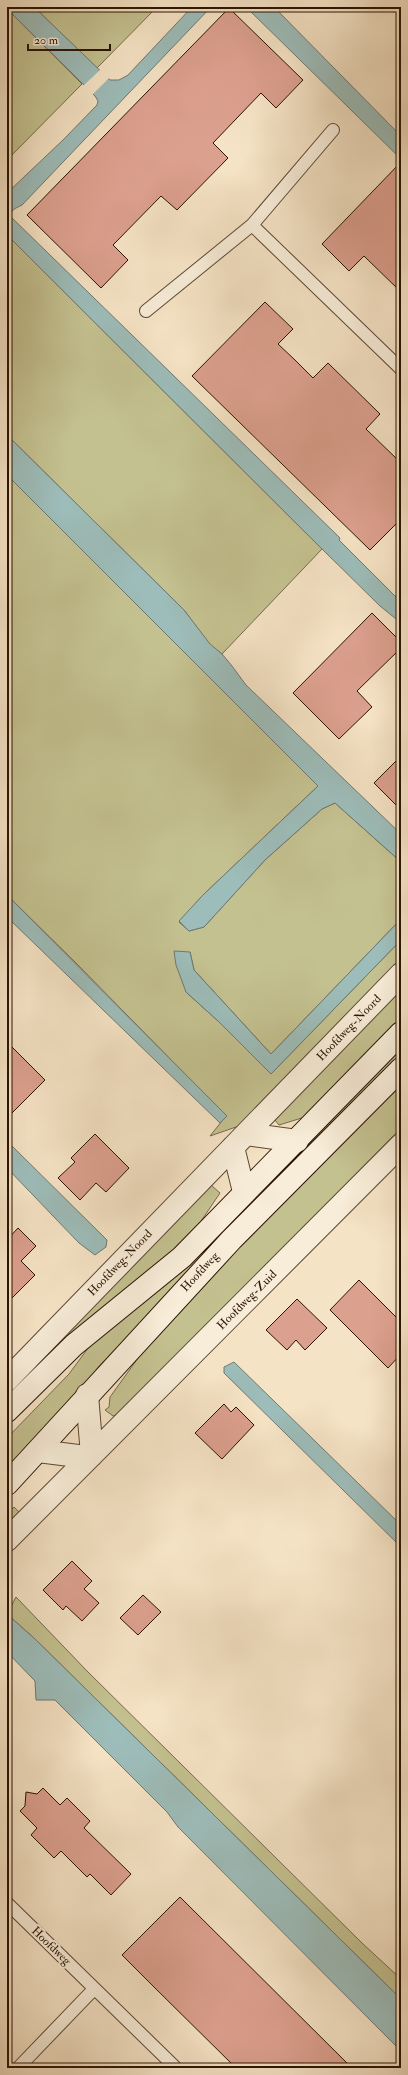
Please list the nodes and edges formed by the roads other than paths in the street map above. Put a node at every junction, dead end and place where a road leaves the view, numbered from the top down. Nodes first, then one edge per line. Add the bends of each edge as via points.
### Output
1 (332, 130) dead end
2 (252, 225) junction
3 (146, 311) dead end
4 (401, 369) edge
5 (401, 974) edge
6 (401, 1033) edge
7 (401, 1069) edge
8 (239, 1140) junction
9 (297, 1140) junction
10 (401, 1145) edge
11 (244, 1192) junction
12 (7, 1380) edge
13 (87, 1396) junction
14 (7, 1411) edge
15 (38, 1451) junction
16 (92, 1455) junction
17 (7, 1484) edge
18 (7, 1540) edge
19 (7, 1903) edge
20 (94, 1989) junction
21 (18, 2068) edge
22 (176, 2068) edge

1 - 2 lane
2 - 3 lane
2 - 4 lane
5 - 8 street, Hoofdweg-Noord
6 - 9 street, Hoofdweg
7 - 13 street, Hoofdweg via 232,1239
8 - 9 street
8 - 11 street
8 - 12 street, Hoofdweg-Noord
9 - 11 street, Hoofdweg
10 - 16 street, Hoofdweg-Zuid
11 - 14 street, Hoofdweg via 182,1257 74,1345
13 - 15 street, Hoofdweg
13 - 16 street
15 - 16 street via 78,1456
15 - 17 street, Hoofdweg
16 - 18 street, Hoofdweg-Zuid
19 - 20 lane, Hoofdweg
20 - 21 lane
20 - 22 lane, Hoofdweg

